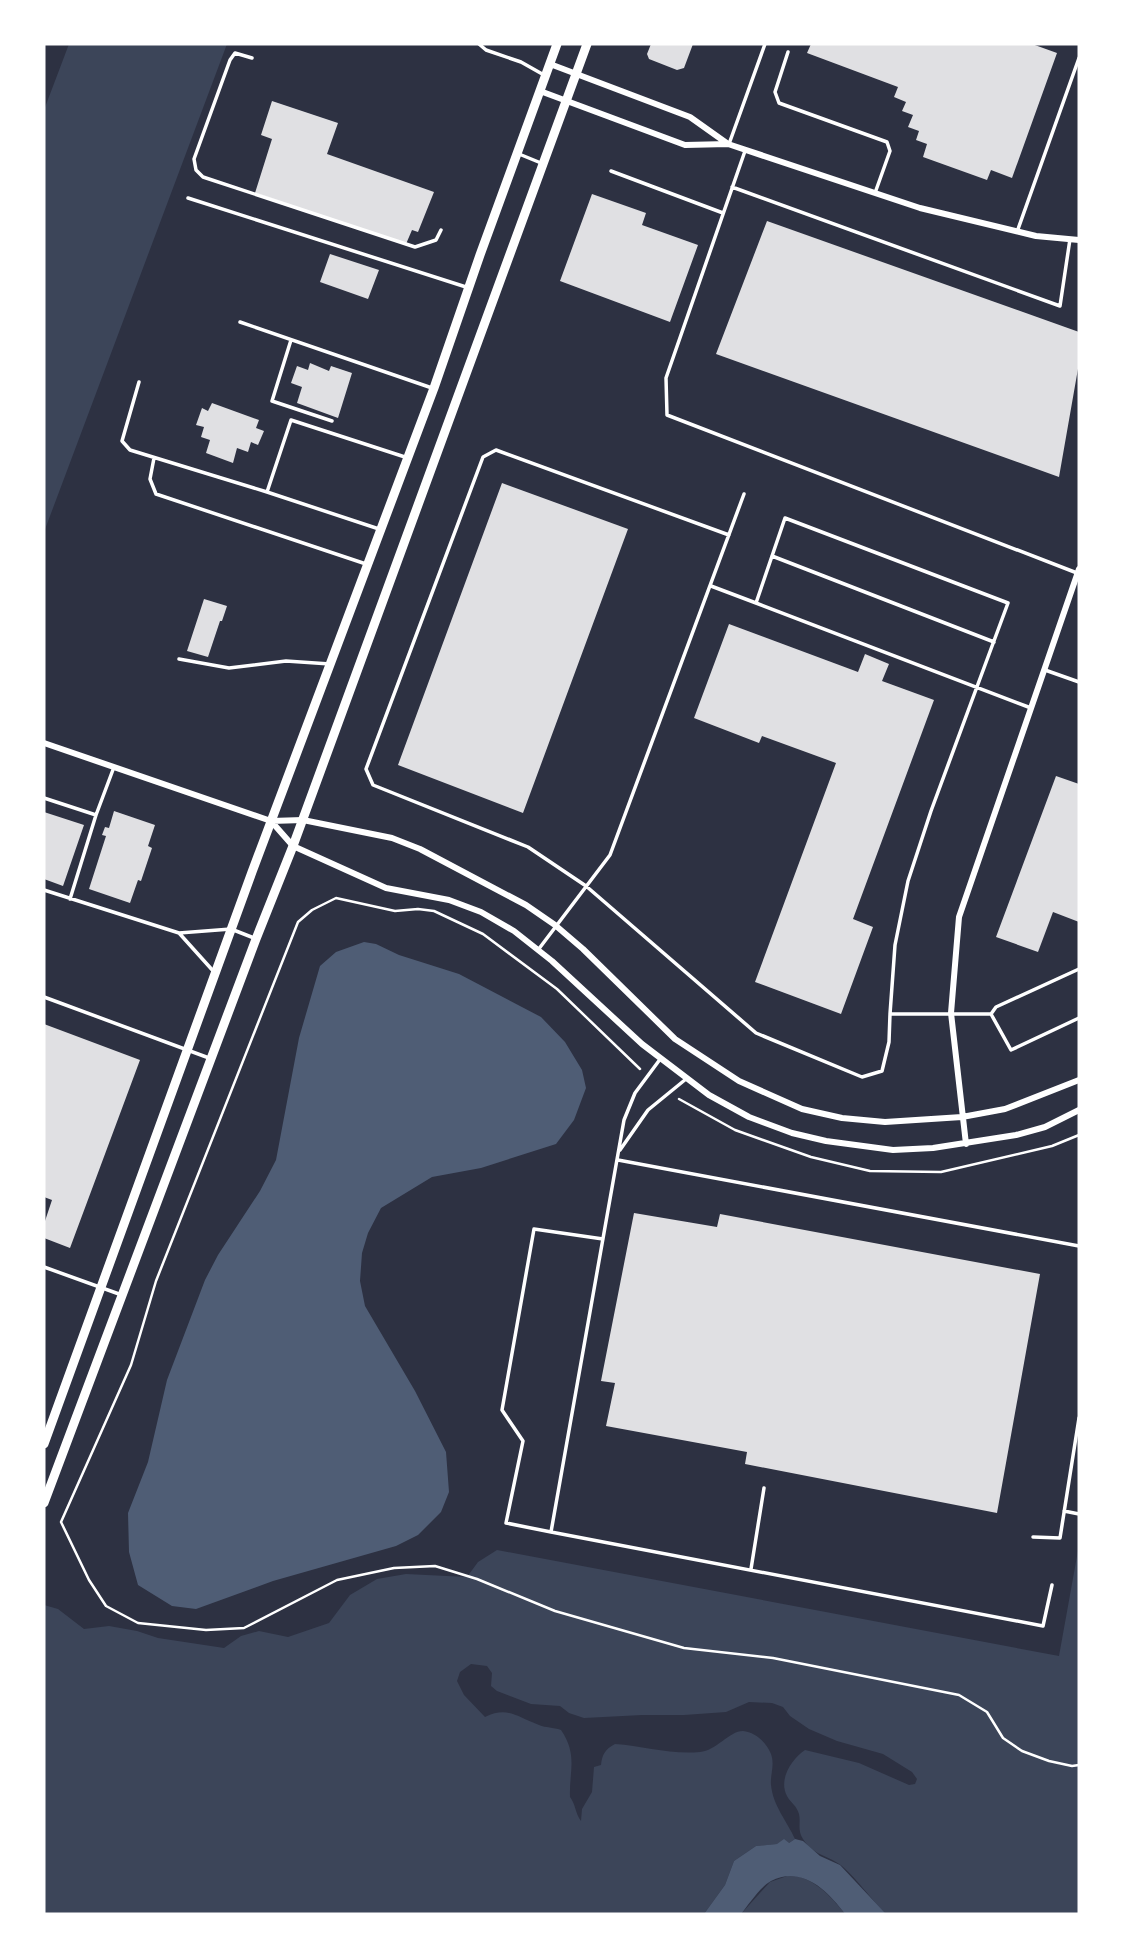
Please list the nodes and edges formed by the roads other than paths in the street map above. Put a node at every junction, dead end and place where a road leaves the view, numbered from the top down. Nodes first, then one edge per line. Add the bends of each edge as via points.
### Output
1 (479, 44) edge
2 (557, 44) edge
3 (587, 44) edge
4 (765, 44) edge
5 (788, 52) dead end
6 (252, 58) dead end
7 (1079, 58) edge
8 (550, 64) junction
9 (576, 74) junction
10 (545, 76) junction
11 (540, 91) junction
12 (566, 101) junction
13 (729, 144) junction
14 (745, 149) junction
15 (517, 153) junction
16 (542, 163) junction
17 (611, 171) dead end
18 (732, 187) junction
19 (875, 193) junction
20 (188, 198) dead end
21 (723, 213) junction
22 (441, 230) dead end
23 (1017, 232) junction
24 (1070, 239) junction
25 (1079, 240) edge
26 (468, 288) junction
27 (240, 322) dead end
28 (291, 340) junction
29 (139, 382) dead end
30 (434, 388) junction
31 (332, 421) dead end
32 (154, 458) junction
33 (408, 458) junction
34 (267, 492) junction
35 (744, 494) dead end
36 (381, 530) junction
37 (729, 535) junction
38 (772, 556) junction
39 (368, 564) junction
40 (1079, 572) edge
41 (710, 586) junction
42 (756, 603) junction
43 (994, 642) junction
44 (179, 659) dead end
45 (331, 664) junction
46 (1045, 670) junction
47 (1079, 682) edge
48 (978, 686) junction
49 (1031, 708) junction
50 (44, 743) edge
51 (114, 767) junction
52 (44, 798) edge
53 (96, 815) junction
54 (303, 820) junction
55 (271, 821) junction
56 (293, 846) junction
57 (586, 886) junction
58 (44, 890) edge
59 (70, 899) junction
60 (555, 925) junction
61 (231, 929) junction
62 (179, 933) junction
63 (256, 939) junction
64 (538, 950) junction
65 (1079, 969) edge
66 (215, 973) junction
67 (44, 997) edge
68 (951, 1013) junction
69 (890, 1014) junction
70 (991, 1014) junction
71 (1079, 1018) edge
72 (187, 1051) junction
73 (211, 1058) junction
74 (661, 1058) junction
75 (687, 1078) junction
76 (1079, 1080) edge
77 (1079, 1110) edge
78 (961, 1117) junction
79 (966, 1144) junction
80 (619, 1151) junction
81 (618, 1160) junction
82 (603, 1239) junction
83 (1079, 1246) edge
84 (44, 1267) edge
85 (99, 1287) junction
86 (121, 1295) junction
87 (1079, 1418) edge
88 (44, 1444) edge
89 (764, 1488) dead end
90 (44, 1503) edge
91 (1064, 1511) junction
92 (1079, 1514) edge
93 (551, 1532) junction
94 (1033, 1538) dead end
95 (751, 1570) junction
96 (1052, 1585) dead end

1 - 10 lane
2 - 8 main road
3 - 9 main road
4 - 13 lane
5 - 19 lane via 775,92 779,103 887,142 890,150
6 - 22 lane via 235,53 230,60 194,159 203,177 415,247 436,240
7 - 23 lane
8 - 9 street
8 - 10 main road
9 - 12 main road
9 - 13 street via 690,117
10 - 11 main road
11 - 12 street
11 - 15 main road
12 - 13 street via 685,145
12 - 16 main road
13 - 14 street
14 - 18 lane
14 - 19 street
15 - 16 lane
15 - 26 main road
16 - 54 main road
17 - 21 lane
18 - 21 lane
18 - 24 lane via 1060,306
19 - 23 street
20 - 26 lane
21 - 40 lane via 666,378 667,415
23 - 24 street
24 - 25 street
26 - 30 main road
27 - 28 lane
28 - 30 lane
28 - 31 lane via 272,401
29 - 32 lane via 122,441 130,450
30 - 33 main road
32 - 34 lane
32 - 39 lane via 150,479 156,494
33 - 34 lane via 291,420
33 - 36 main road
34 - 36 lane
35 - 37 lane
36 - 39 main road
37 - 41 lane
37 - 57 lane via 496,450 483,457 366,769 373,785 528,847
38 - 42 lane
38 - 43 lane
38 - 43 lane via 785,518 1008,603
39 - 45 main road
40 - 46 street
41 - 42 lane
41 - 57 lane via 610,856
42 - 48 lane
43 - 48 lane
44 - 45 lane via 229,668 286,661
45 - 55 main road
46 - 47 lane
46 - 49 street
48 - 49 lane
48 - 69 lane via 908,881 895,945
49 - 68 street via 959,917
50 - 51 street
51 - 53 lane
51 - 55 street
52 - 53 lane
53 - 59 lane
54 - 55 street
54 - 56 main road
54 - 60 street via 392,838 420,849
55 - 56 street
55 - 61 main road
56 - 63 main road
56 - 64 street via 386,888 449,900 481,912
57 - 60 lane
57 - 69 lane via 756,1033 862,1077 882,1071
58 - 59 lane
59 - 62 lane
60 - 64 lane
60 - 78 street via 675,1039 739,1082 802,1109 842,1118 885,1122
61 - 62 lane
61 - 63 lane
61 - 66 main road
62 - 66 lane
63 - 73 main road
64 - 74 street
65 - 70 lane via 996,1007
66 - 72 main road
67 - 72 lane
68 - 69 lane
68 - 70 lane
68 - 78 street
70 - 71 lane via 1010,1050
72 - 73 lane
72 - 85 main road
73 - 86 main road
74 - 75 street
74 - 80 lane via 635,1093
75 - 79 street via 749,1117 792,1133 893,1150
75 - 80 lane via 648,1110
76 - 78 street via 1004,1109
77 - 79 street via 1045,1127
78 - 79 street
80 - 81 lane
81 - 82 lane
81 - 83 lane
82 - 93 lane
82 - 93 lane via 534,1229 526,1271 502,1410 523,1441 506,1523
84 - 85 lane
85 - 86 lane
85 - 88 main road
86 - 90 main road
87 - 91 lane
89 - 95 lane
91 - 92 lane
91 - 94 lane via 1060,1538
93 - 95 lane
95 - 96 lane via 1043,1626

